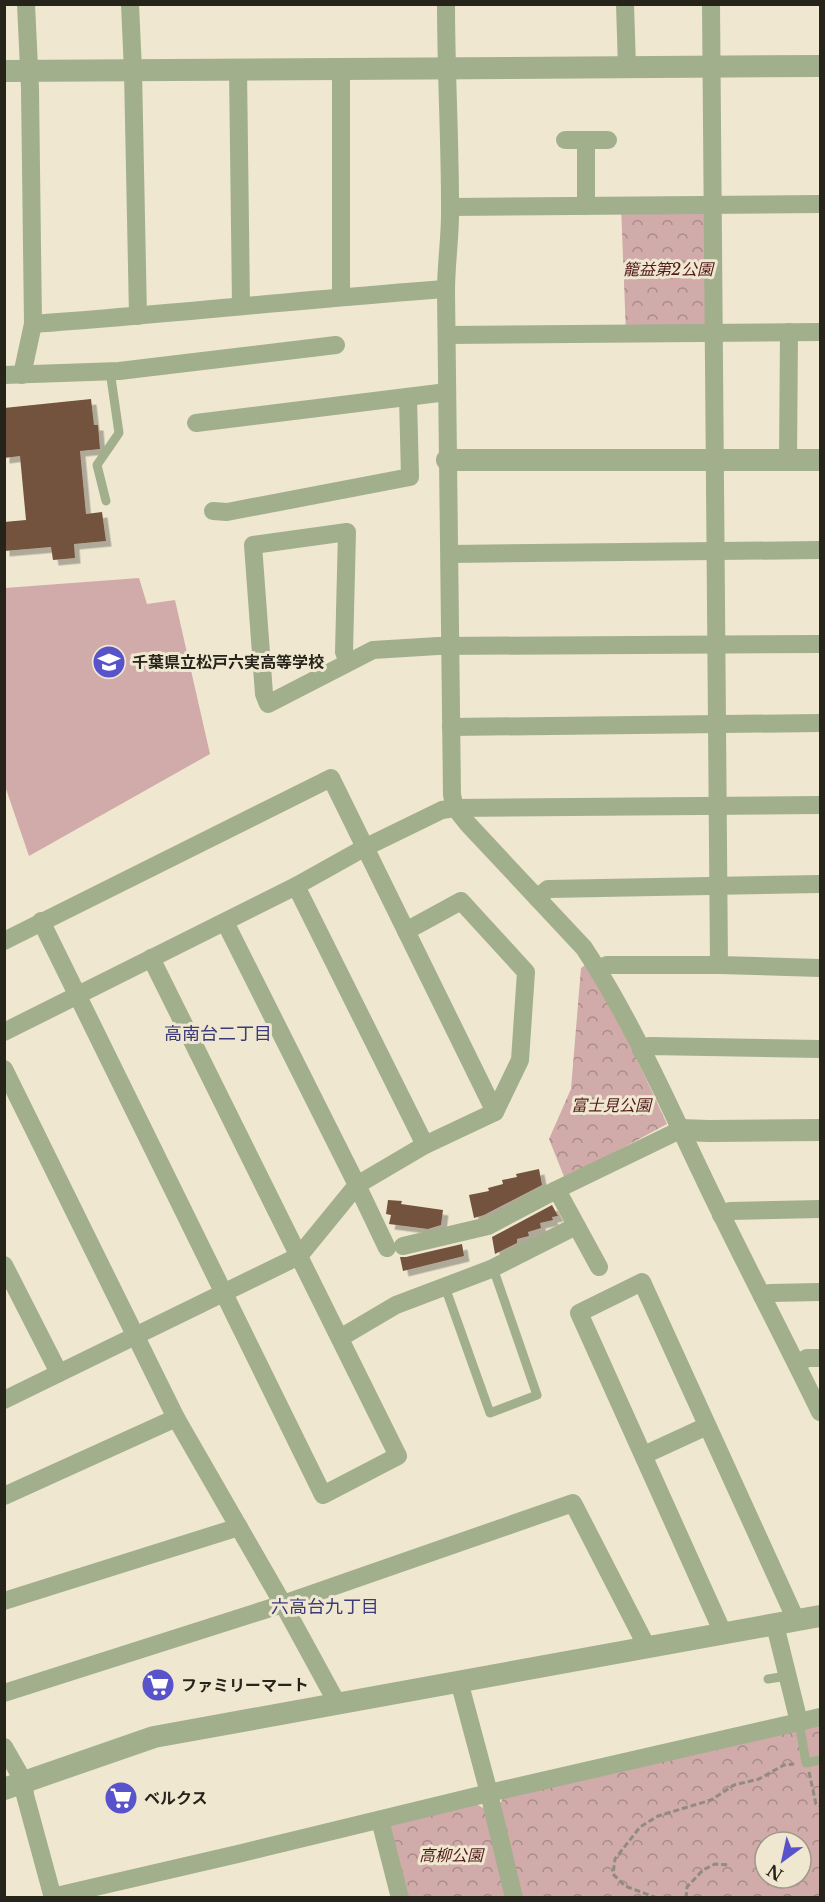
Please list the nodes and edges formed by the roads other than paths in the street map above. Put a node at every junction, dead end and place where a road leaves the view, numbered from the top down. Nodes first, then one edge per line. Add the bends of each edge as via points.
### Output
1 (26, 4) edge
2 (130, 4) edge
3 (446, 4) edge
4 (625, 4) edge
5 (711, 4) edge
6 (820, 66) edge
7 (627, 67) junction
8 (711, 67) junction
9 (446, 68) junction
10 (238, 69) junction
11 (341, 69) junction
12 (4, 70) edge
13 (29, 70) junction
14 (133, 71) junction
15 (565, 140) dead end
16 (608, 140) dead end
17 (586, 141) junction
18 (820, 204) edge
19 (712, 205) junction
20 (586, 206) junction
21 (450, 207) junction
22 (446, 289) junction
23 (341, 297) junction
24 (241, 305) junction
25 (138, 316) junction
26 (33, 324) junction
27 (789, 332) junction
28 (820, 332) edge
29 (713, 333) junction
30 (448, 335) junction
31 (336, 345) dead end
32 (110, 371) junction
33 (13, 375) edge
34 (447, 392) junction
35 (408, 397) junction
36 (196, 423) dead end
37 (447, 460) junction
38 (788, 460) junction
39 (820, 460) edge
40 (715, 461) junction
41 (106, 501) dead end
42 (213, 512) dead end
43 (820, 550) edge
44 (716, 552) junction
45 (450, 554) junction
46 (716, 644) junction
47 (820, 644) edge
48 (450, 646) junction
49 (348, 662) junction
50 (820, 723) edge
51 (717, 724) junction
52 (451, 727) junction
53 (820, 805) edge
54 (717, 806) junction
55 (455, 808) junction
56 (364, 848) junction
57 (820, 884) edge
58 (296, 886) junction
59 (718, 886) junction
60 (537, 898) junction
61 (41, 921) junction
62 (225, 922) junction
63 (406, 931) junction
64 (4, 941) edge
65 (151, 958) junction
66 (719, 965) junction
67 (820, 968) edge
68 (598, 969) junction
69 (78, 996) junction
70 (4, 1032) edge
71 (820, 1049) edge
72 (641, 1050) junction
73 (4, 1069) edge
74 (495, 1112) junction
75 (680, 1130) junction
76 (820, 1130) edge
77 (425, 1145) junction
78 (357, 1185) junction
79 (557, 1190) junction
80 (820, 1209) edge
81 (721, 1215) junction
82 (576, 1226) junction
83 (299, 1256) junction
84 (4, 1265) edge
85 (599, 1267) dead end
86 (493, 1268) junction
87 (445, 1287) junction
88 (820, 1292) edge
89 (224, 1294) junction
90 (762, 1296) junction
91 (136, 1337) junction
92 (340, 1338) junction
93 (820, 1358) edge
94 (797, 1364) junction
95 (59, 1373) junction
96 (4, 1400) edge
97 (820, 1412) edge
98 (176, 1418) junction
99 (707, 1426) junction
100 (644, 1455) junction
101 (4, 1496) edge
102 (239, 1527) junction
103 (4, 1601) edge
104 (284, 1605) junction
105 (820, 1616) edge
106 (786, 1622) junction
107 (723, 1634) junction
108 (647, 1647) junction
109 (787, 1676) junction
110 (768, 1679) dead end
111 (459, 1682) junction
112 (4, 1693) edge
113 (337, 1703) junction
114 (820, 1717) edge
115 (799, 1722) junction
116 (4, 1747) edge
117 (820, 1760) edge
118 (14, 1786) edge
119 (489, 1793) junction
120 (380, 1820) junction
121 (53, 1897) edge
122 (400, 1898) edge
123 (514, 1898) edge

1 - 13 street
2 - 14 street
3 - 9 street
4 - 7 street
5 - 8 street
6 - 8 street
7 - 8 street
7 - 9 street
8 - 19 street
9 - 11 street
9 - 21 street
10 - 11 street
10 - 14 street
10 - 24 street
11 - 23 street
12 - 13 street
13 - 14 street
13 - 26 street
14 - 25 street
15 - 17 street
16 - 17 street
17 - 20 street
18 - 19 street
19 - 20 street
19 - 29 street
20 - 21 street
21 - 22 street
22 - 23 street
22 - 30 street
23 - 24 street
24 - 25 street
25 - 26 street
26 - 33 street
27 - 28 street
27 - 29 street
27 - 38 street
29 - 30 street
29 - 40 street
30 - 34 street
31 - 32 street
32 - 33 street
32 - 41 lane via 119,432 97,465
34 - 35 street
34 - 37 street
35 - 36 street
35 - 42 street via 410,477
37 - 40 street
37 - 45 street
38 - 39 street
38 - 40 street
40 - 44 street
43 - 44 street
44 - 45 street
44 - 46 street
45 - 48 street
46 - 47 street
46 - 48 street
46 - 51 street
48 - 49 street via 373,650
48 - 52 street
49 - 49 street via 344,652 347,532 253,545 264,694 268,704
50 - 51 street
51 - 52 street
51 - 54 street
52 - 55 street
53 - 54 street
54 - 55 street
54 - 59 street
55 - 56 street via 442,810
55 - 60 street
56 - 58 street
56 - 61 street via 331,778
56 - 63 street
57 - 59 street
58 - 62 street
58 - 77 street
59 - 60 street via 548,889
59 - 66 street
60 - 68 street via 584,948
61 - 64 street
61 - 69 street
62 - 65 street
62 - 78 street
63 - 74 street
63 - 74 street via 461,901 526,972 520,1060
65 - 69 street
65 - 83 street
66 - 67 street
66 - 68 street via 607,965
68 - 72 street
69 - 70 street
69 - 89 street
71 - 72 street via 649,1046
72 - 75 street
73 - 91 street
74 - 77 street
75 - 76 street
75 - 79 street
75 - 81 street
77 - 78 street
78 - 79 street via 395,1247 488,1226
78 - 83 street
79 - 82 street
80 - 81 street via 730,1211
81 - 90 street
82 - 85 street
82 - 86 street
83 - 89 street
83 - 92 street
84 - 95 street
86 - 87 street
86 - 87 lane via 537,1395 490,1413
87 - 92 street via 396,1305
88 - 90 street
89 - 91 street
89 - 92 street via 324,1495 398,1456
90 - 94 street
91 - 95 street
91 - 98 street
93 - 94 street via 807,1358
94 - 97 street
95 - 96 street
98 - 101 street
98 - 102 street
99 - 100 street
99 - 100 street via 642,1282 579,1313
99 - 106 street
100 - 107 street
102 - 103 street
102 - 104 street
104 - 108 street via 573,1503
104 - 112 street
104 - 113 street
105 - 106 street
106 - 107 street
106 - 109 street
107 - 108 street
108 - 111 street
109 - 110 lane
109 - 115 street
111 - 113 street
111 - 119 street
113 - 118 street via 154,1737
114 - 115 street
115 - 117 lane via 806,1763
115 - 119 street
116 - 118 street
118 - 121 street via 25,1795
119 - 120 street
119 - 123 street
120 - 121 street
120 - 122 street

